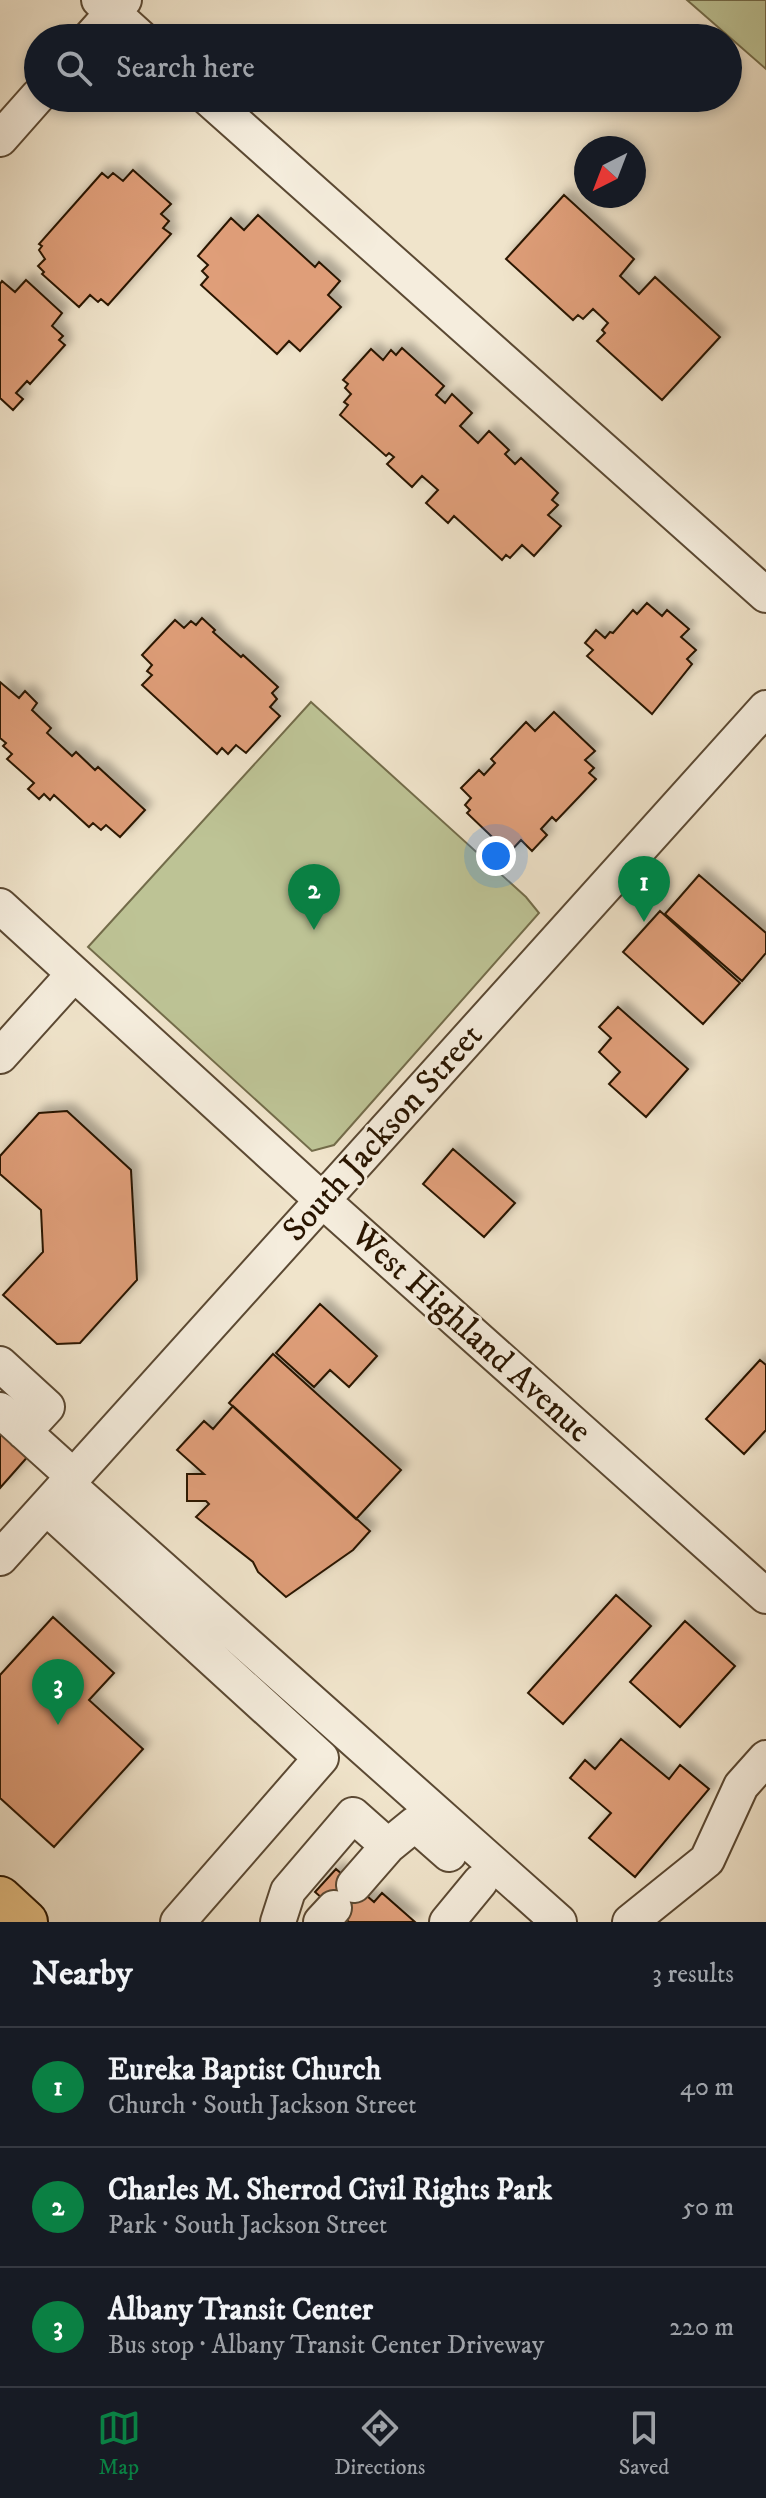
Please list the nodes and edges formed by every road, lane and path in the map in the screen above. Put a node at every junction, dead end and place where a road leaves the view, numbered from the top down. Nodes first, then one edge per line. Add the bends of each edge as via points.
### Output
1 (112, 4) edge
2 (99, 24) edge
3 (129, 24) edge
4 (24, 112) edge
5 (224, 112) edge
6 (0, 139) edge
7 (766, 595) edge
8 (766, 708) edge
9 (0, 906) edge
10 (74, 974) junction
11 (0, 1056) edge
12 (322, 1200) junction
13 (0, 1364) edge
14 (12, 1421) edge
15 (62, 1489) junction
16 (0, 1558) edge
17 (766, 1596) edge
18 (766, 1758) edge
19 (388, 1846) junction
20 (480, 1882) junction
21 (0, 1898) edge
22 (336, 1905) edge
23 (26, 1922) edge
24 (178, 1922) edge
25 (278, 1922) edge
26 (447, 1922) edge
27 (524, 1922) edge
28 (559, 1922) edge
29 (630, 1922) edge

1 - 2 street
1 - 3 street
4 - 6 street
5 - 7 street
8 - 12 street, South Jackson Street
9 - 10 street, West Highland Avenue
10 - 11 street
10 - 12 street, West Highland Avenue
12 - 15 street, South Jackson Street
12 - 17 street, West Highland Avenue
13 - 14 street via 47,1407
14 - 15 street
15 - 16 street, South Jackson Street
15 - 24 street via 321,1758
15 - 28 street
18 - 29 street via 741,1786 707,1860
19 - 20 street via 415,1824
19 - 22 street
19 - 25 street via 353,1815 288,1891
20 - 26 street
20 - 27 street
21 - 23 main road

